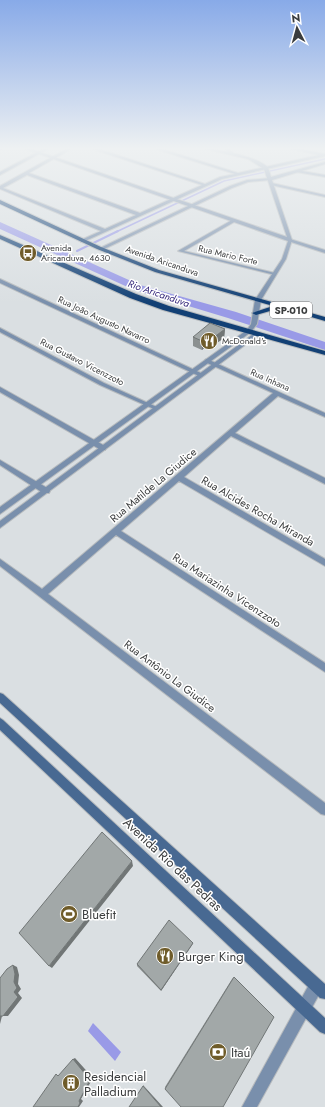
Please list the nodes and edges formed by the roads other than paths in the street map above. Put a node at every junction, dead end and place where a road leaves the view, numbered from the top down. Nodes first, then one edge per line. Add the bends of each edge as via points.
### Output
1 (28, 200) edge
2 (98, 200) edge
3 (172, 200) edge
4 (201, 200) edge
5 (277, 200) edge
6 (176, 201) junction
7 (0, 202) edge
8 (188, 205) junction
9 (140, 215) junction
10 (234, 221) junction
11 (105, 231) junction
12 (0, 237) edge
13 (290, 240) junction
14 (84, 242) junction
15 (100, 249) junction
16 (325, 252) edge
17 (273, 274) junction
18 (0, 281) edge
19 (257, 307) junction
20 (325, 319) edge
21 (325, 322) edge
22 (0, 330) edge
23 (249, 331) junction
24 (258, 333) junction
25 (325, 353) edge
26 (207, 361) junction
27 (216, 365) junction
28 (193, 372) junction
29 (201, 375) junction
30 (0, 389) edge
31 (278, 393) junction
32 (147, 405) junction
33 (156, 408) junction
34 (325, 415) edge
35 (230, 433) junction
36 (94, 443) junction
37 (103, 448) junction
38 (0, 462) edge
39 (180, 478) junction
40 (325, 482) edge
41 (36, 485) junction
42 (46, 491) junction
43 (0, 511) edge
44 (0, 525) edge
45 (116, 531) junction
46 (0, 562) edge
47 (325, 562) edge
48 (42, 594) junction
49 (325, 668) edge
50 (0, 697) edge
51 (0, 723) edge
52 (325, 810) edge
53 (321, 990) edge
54 (305, 1007) junction
55 (325, 1027) edge
56 (249, 1107) edge

1 - 11 street
2 - 9 street
3 - 6 street
4 - 8 street
5 - 13 street
6 - 8 street
6 - 9 street
7 - 14 highway, Avenida Aricanduva / SP-010
8 - 10 street
8 - 15 street
9 - 11 street
10 - 13 street
10 - 17 street, Rua Mario Forte via 180,251
11 - 14 street
12 - 23 highway via 133,296
13 - 16 street
13 - 17 street via 284,259
14 - 15 highway, Avenida Aricanduva / SP-010
15 - 19 highway, Avenida Aricanduva / SP-010
17 - 19 street
18 - 28 street, Rua João Augusto Navarro
19 - 20 highway, Avenida Aricanduva / SP-010
19 - 21 highway
19 - 23 street via 254,324
22 - 32 street, Rua Gustavo Vicenzzoto
23 - 24 highway
23 - 26 street
24 - 25 highway
24 - 27 street
26 - 27 street, Rua Inhana
26 - 28 street
27 - 29 street
27 - 31 street, Rua Inhana
28 - 29 street, Rua João Augusto Navarro
28 - 32 street
29 - 33 street
30 - 36 street
31 - 34 street, Rua Inhana
31 - 35 street, Rua Matilde La Giudice
32 - 33 street, Rua Gustavo Vicenzzoto
32 - 36 street
33 - 37 street
35 - 39 street, Rua Matilde La Giudice
35 - 40 street
36 - 37 street
36 - 41 street
37 - 42 street
38 - 41 street
39 - 45 street, Rua Matilde La Giudice
39 - 47 street, Rua Alcides Rocha Miranda
41 - 42 street
41 - 43 street
42 - 44 street
45 - 48 street, Rua Matilde La Giudice
45 - 49 street, Rua Mariazinha Vicenzzoto
46 - 48 street, Rua Antônio La Giudice
48 - 52 street, Rua Antônio La Giudice
50 - 53 main road, Avenida Rio das Pedras
51 - 54 main road, Avenida Rio das Pedras
53 - 54 street
54 - 55 main road, Avenida Rio das Pedras
54 - 56 street

